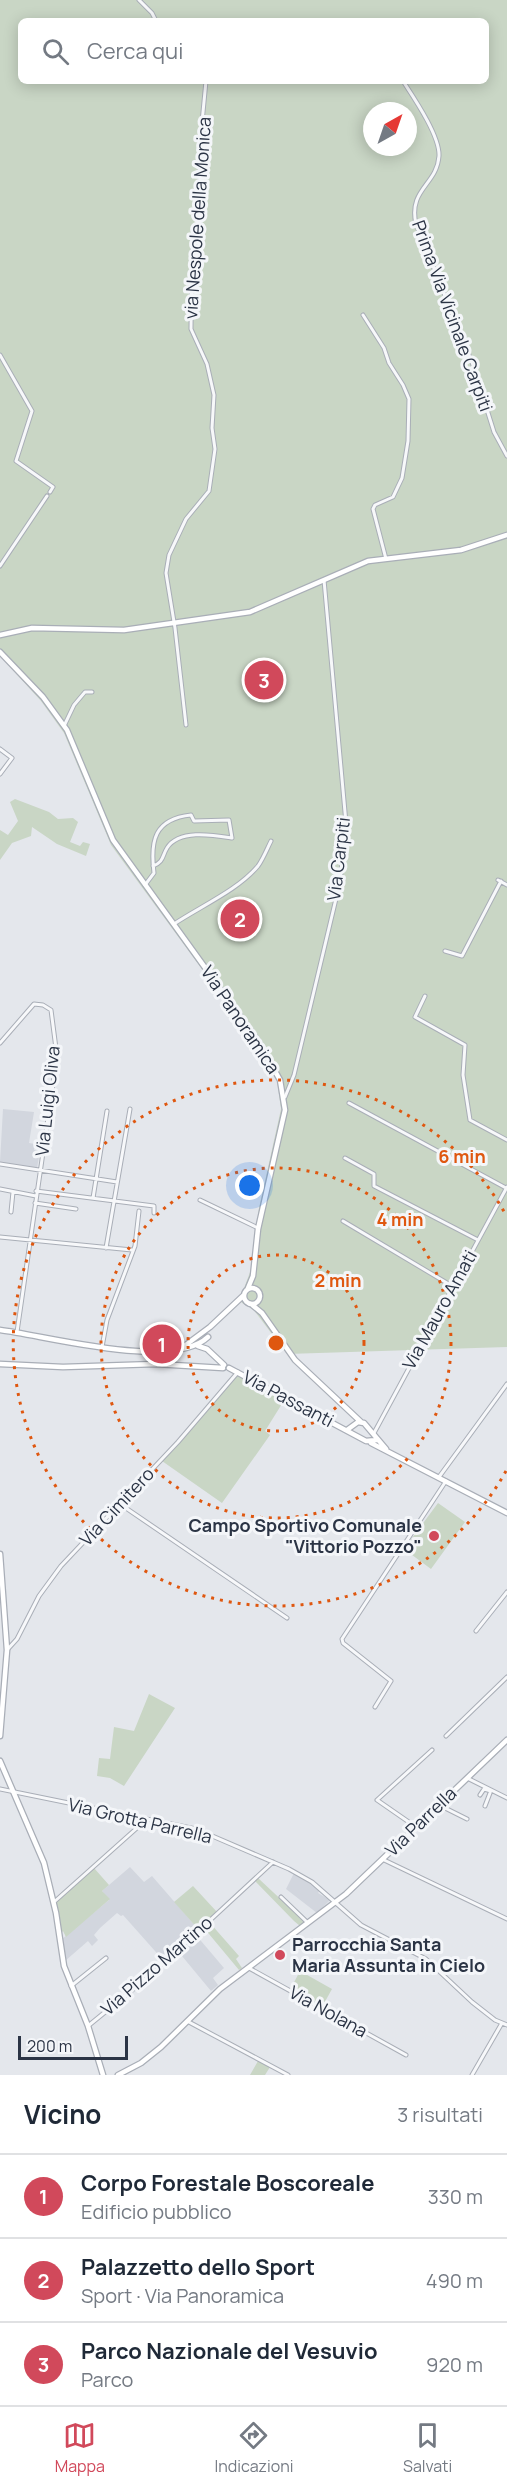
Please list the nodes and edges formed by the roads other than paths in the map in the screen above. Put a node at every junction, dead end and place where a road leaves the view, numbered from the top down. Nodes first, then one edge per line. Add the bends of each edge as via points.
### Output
1 (139, 0) edge
2 (155, 18) edge
3 (206, 84) edge
4 (405, 84) edge
5 (363, 315) dead end
6 (0, 355) edge
7 (507, 456) edge
8 (507, 535) edge
9 (386, 559) junction
10 (0, 566) edge
11 (324, 580) junction
12 (174, 624) junction
13 (0, 635) edge
14 (9, 635) junction
15 (0, 641) edge
16 (0, 647) edge
17 (2, 654) edge
18 (92, 692) dead end
19 (186, 725) dead end
20 (64, 726) junction
21 (0, 749) edge
22 (0, 774) edge
23 (271, 841) dead end
24 (153, 866) junction
25 (145, 885) junction
26 (507, 885) edge
27 (174, 924) junction
28 (446, 951) dead end
29 (425, 996) dead end
30 (0, 1043) edge
31 (285, 1097) junction
32 (349, 1103) dead end
33 (130, 1108) dead end
34 (107, 1111) dead end
35 (507, 1140) edge
36 (345, 1158) dead end
37 (0, 1164) edge
38 (0, 1169) edge
39 (40, 1171) junction
40 (96, 1179) junction
41 (117, 1182) junction
42 (507, 1188) edge
43 (0, 1189) edge
44 (13, 1192) junction
45 (36, 1193) junction
46 (93, 1198) junction
47 (200, 1200) dead end
48 (114, 1201) junction
49 (35, 1203) junction
50 (76, 1209) dead end
51 (139, 1211) dead end
52 (11, 1212) dead end
53 (154, 1213) dead end
54 (343, 1221) dead end
55 (258, 1229) junction
56 (0, 1237) edge
57 (30, 1240) junction
58 (478, 1240) junction
59 (106, 1248) junction
60 (132, 1250) junction
61 (254, 1276) junction
62 (453, 1286) junction
63 (248, 1288) junction
64 (258, 1290) junction
65 (244, 1295) junction
66 (260, 1298) junction
67 (250, 1304) junction
68 (235, 1305) junction
69 (262, 1313) junction
70 (210, 1327) junction
71 (0, 1330) edge
72 (17, 1332) junction
73 (198, 1337) junction
74 (208, 1337) junction
75 (198, 1346) junction
76 (102, 1347) junction
77 (181, 1348) junction
78 (207, 1349) junction
79 (0, 1364) edge
80 (225, 1367) junction
81 (238, 1372) junction
82 (507, 1384) edge
83 (357, 1424) junction
84 (347, 1430) junction
85 (374, 1433) junction
86 (360, 1437) junction
87 (377, 1440) junction
88 (366, 1441) junction
89 (388, 1450) junction
90 (439, 1477) junction
91 (446, 1481) junction
92 (120, 1504) junction
93 (507, 1513) edge
94 (0, 1554) edge
95 (507, 1592) edge
96 (287, 1618) dead end
97 (476, 1631) dead end
98 (7, 1650) junction
99 (507, 1677) edge
100 (375, 1707) dead end
101 (0, 1736) edge
102 (446, 1736) dead end
103 (506, 1743) edge
104 (432, 1750) dead end
105 (0, 1761) edge
106 (467, 1778) junction
107 (0, 1789) edge
108 (15, 1794) junction
109 (480, 1795) dead end
110 (507, 1798) edge
111 (439, 1805) junction
112 (485, 1806) dead end
113 (147, 1819) junction
114 (467, 1819) dead end
115 (416, 1827) junction
116 (382, 1860) junction
117 (273, 1862) junction
118 (281, 1897) dead end
119 (54, 1902) junction
120 (336, 1903) junction
121 (507, 1919) edge
122 (309, 1923) junction
123 (106, 1958) dead end
124 (249, 1968) junction
125 (71, 1986) junction
126 (187, 2021) junction
127 (502, 2023) junction
128 (507, 2025) edge
129 (88, 2026) junction
130 (406, 2055) dead end
131 (103, 2075) edge
132 (118, 2075) edge
133 (288, 2075) edge
134 (472, 2075) edge

1 - 2 street
3 - 12 street, via Nespole della Monica via 200,143 201,220 192,253 191,329 207,364 215,399 215,449 209,491 186,519 167,565
4 - 7 street, Prima Via Vicinale Carpiti via 439,151 434,172 415,200 416,224 473,365 494,432
5 - 9 street via 409,399 402,478 393,497 373,509
6 - 10 street via 32,411 16,460 53,487
8 - 9 street via 461,550
9 - 11 street via 357,565
11 - 12 street via 261,609
11 - 31 street, Via Carpiti via 346,823 340,882 294,1075
12 - 14 street via 124,630 32,628
12 - 19 street, via Nespole della Monica
13 - 14 street
14 - 15 street
16 - 17 street, Via Panoramica
17 - 20 street, Via Panoramica
18 - 20 street via 85,692 76,702
20 - 25 street, Via Panoramica via 113,840
21 - 22 street via 12,758
23 - 27 street via 259,864 235,887
24 - 24 street via 153,840 173,817 229,820 232,838 189,836 173,841 162,860
24 - 25 street via 154,873
25 - 27 street, Via Panoramica
26 - 28 street via 499,881 462,956
27 - 31 street, Via Panoramica via 258,1041 274,1067
29 - 35 street via 415,1017 465,1045 463,1075 470,1120
30 - 39 street, Via Luigi Oliva via 34,1004 51,1011 57,1056
31 - 55 street, Via Panoramica
32 - 42 street
33 - 41 street
34 - 40 street
36 - 58 street via 374,1174 374,1186
37 - 38 street
37 - 39 street
39 - 40 street
39 - 45 street, Via Luigi Oliva
40 - 41 street
40 - 46 street
41 - 48 street
42 - 58 street, Via Mauro Amati
43 - 44 street
44 - 45 street
44 - 52 street
45 - 46 street
45 - 49 street, Via Luigi Oliva
46 - 48 street
47 - 55 street
48 - 53 street via 154,1206
48 - 59 street
49 - 50 street
49 - 57 street, Via Luigi Oliva
51 - 60 street
54 - 62 street
55 - 61 street, Via Panoramica
56 - 57 street
57 - 59 street
57 - 72 street, Via Luigi Oliva
58 - 62 street, Via Mauro Amati
59 - 60 street
60 - 76 street via 107,1320
61 - 63 street, Via Panoramica
61 - 64 street, Via Panoramica
62 - 85 street, Via Mauro Amati
63 - 64 street
63 - 65 street, Via Panoramica
64 - 66 street, Via Panoramica
65 - 67 street, Via Panoramica
65 - 68 street, Via Panoramica
66 - 67 street
66 - 69 street, Via Panoramica
67 - 68 street
67 - 69 street, Via Panoramica
68 - 70 street, Via Panoramica
69 - 83 street, Via Panoramica via 295,1360
70 - 73 street, Via Panoramica
70 - 74 street
71 - 72 street
72 - 76 street
73 - 75 street
73 - 77 street, Via Panoramica
74 - 75 street
74 - 78 street
75 - 77 street
75 - 78 street, Via Passanti
76 - 77 street via 139,1353
78 - 80 street, Via Passanti
79 - 80 street
80 - 81 street, Via Passanti
81 - 84 street, Via Passanti
81 - 92 street, Via Cimitero
82 - 90 street
83 - 84 street, Via Passanti
83 - 85 street, Via Passanti
83 - 86 street, Via Passanti
84 - 86 street, Via Passanti
85 - 87 street, Via Passanti
86 - 88 street, Via Passanti
87 - 88 street
87 - 89 street, Via Passanti
88 - 89 street, Via Passanti
89 - 90 street, Via Passanti
90 - 91 street, Via Passanti
91 - 93 street, Via Passanti
91 - 100 street via 342,1639 392,1681
92 - 96 street
92 - 98 street, Via Cimitero via 46,1586
94 - 98 street
95 - 97 street
98 - 101 street
99 - 102 street
103 - 106 street, Via Parrella
104 - 115 street via 377,1800
105 - 108 street, Via Pizzo Martino
106 - 110 street
106 - 111 street, Via Parrella
107 - 108 street, Via Grotta Parrella
108 - 113 street, Via Grotta Parrella
108 - 119 street, Via Pizzo Martino via 44,1863
109 - 112 street via 484,1789 490,1792
111 - 114 street
111 - 115 street, Via Parrella
113 - 117 street, Via Grotta Parrella via 207,1833
113 - 119 street
115 - 116 street, Via Parrella
116 - 120 street, Via Parrella
116 - 121 street
117 - 120 street, Via Grotta Parrella via 312,1882
117 - 129 street, Via Pizzo Martino
118 - 122 street
119 - 125 street, Via Pizzo Martino
120 - 122 street
120 - 127 street, Via Grotta Parrella via 367,1929 426,1959
122 - 124 street
123 - 125 street
124 - 126 street
124 - 130 street, Via Nolana
125 - 129 street, Via Pizzo Martino
126 - 132 street via 148,2058
126 - 133 street
127 - 128 street, Via Grotta Parrella
127 - 134 street
129 - 131 street, Via Pizzo Martino

